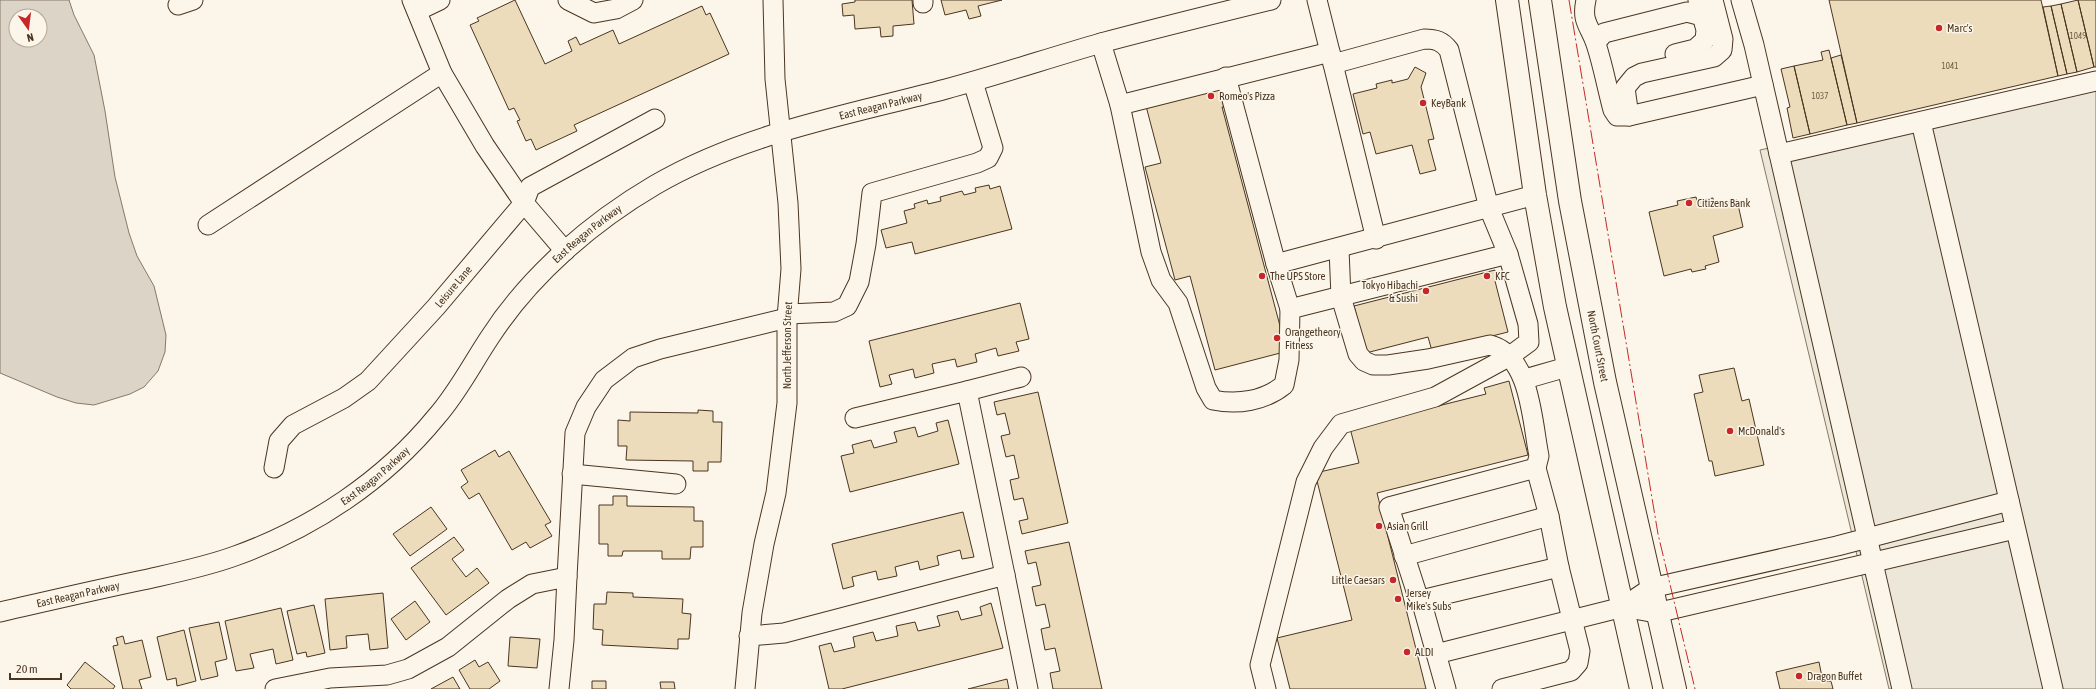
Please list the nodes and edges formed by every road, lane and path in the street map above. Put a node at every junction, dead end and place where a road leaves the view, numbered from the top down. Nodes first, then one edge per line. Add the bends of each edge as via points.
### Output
1 (440, 0) edge
2 (568, 0) edge
3 (633, 0) edge
4 (773, 0) edge
5 (1271, 0) edge
6 (1317, 0) edge
7 (1506, 0) edge
8 (1540, 0) edge
9 (1586, 0) edge
10 (1714, 0) edge
11 (1741, 0) edge
12 (414, 6) edge
13 (1696, 9) edge
14 (1596, 42) junction
15 (1101, 43) junction
16 (1332, 58) junction
17 (442, 73) junction
18 (1226, 77) junction
19 (2096, 81) edge
20 (973, 82) junction
21 (1763, 85) junction
22 (1625, 88) junction
23 (1120, 105) junction
24 (1629, 116) junction
25 (655, 119) dead end
26 (1921, 122) junction
27 (781, 133) junction
28 (1779, 154) junction
29 (1535, 195) junction
30 (524, 203) junction
31 (1489, 208) junction
32 (208, 225) dead end
33 (1376, 239) junction
34 (1339, 249) junction
35 (565, 251) junction
36 (1508, 254) junction
37 (1276, 264) junction
38 (1341, 297) junction
39 (1290, 309) junction
40 (788, 316) junction
41 (1510, 356) junction
42 (1567, 367) junction
43 (1021, 377) dead end
44 (1525, 379) junction
45 (968, 391) junction
46 (855, 418) dead end
47 (274, 468) dead end
48 (1536, 468) junction
49 (572, 474) junction
50 (676, 484) dead end
51 (2009, 501) junction
52 (1549, 516) junction
53 (2015, 529) junction
54 (1867, 538) junction
55 (1404, 556) junction
56 (1872, 563) junction
57 (1559, 566) junction
58 (1005, 575) junction
59 (567, 577) junction
60 (1651, 588) junction
61 (1421, 600) junction
62 (1623, 607) junction
63 (0, 612) edge
64 (1656, 613) junction
65 (1573, 619) junction
66 (749, 636) junction
67 (1436, 654) junction
68 (274, 689) edge
69 (559, 689) edge
70 (745, 689) edge
71 (1028, 689) edge
72 (1266, 689) edge
73 (1446, 689) edge
74 (1502, 689) edge
75 (1641, 689) edge
76 (1675, 689) edge
77 (1902, 689) edge
78 (2053, 689) edge

1 - 12 street
2 - 3 street via 594,13 616,9
4 - 27 street, North Jefferson Street via 775,79
5 - 15 street, East Reagan Parkway
6 - 16 street
7 - 29 main road
8 - 60 main road, North Court Street via 1570,201 1604,382
9 - 14 street via 1586,24
10 - 22 street via 1722,50 1714,57 1642,73 1634,77
11 - 21 street
12 - 17 street
13 - 14 street via 1604,33
13 - 22 street via 1706,30 1705,40 1700,46 1628,67 1623,73
14 - 24 street via 1613,110 1617,116
15 - 20 street, East Reagan Parkway
15 - 23 street
16 - 18 street
16 - 31 street via 1424,39 1435,39 1443,43 1450,50
16 - 33 street
17 - 30 street via 485,146
17 - 32 street
18 - 23 street
18 - 37 street
19 - 26 street
20 - 27 street, East Reagan Parkway
20 - 40 street via 993,148 988,158 872,193 859,282 847,306 834,312
21 - 24 street
21 - 28 street
22 - 24 street
23 - 39 street via 1151,252 1162,280 1178,303 1206,388 1213,400 1227,403 1244,402 1272,394 1284,385 1289,360
25 - 30 street, Leisure Lane via 530,187
26 - 28 street
26 - 51 street
27 - 35 street, East Reagan Parkway via 738,146 655,185 617,210
27 - 40 street, North Jefferson Street via 791,270
28 - 54 street
29 - 31 street
29 - 42 main road
30 - 35 street
30 - 47 street, Leisure Lane via 436,307 368,381 344,398 293,425 280,440
31 - 33 street
31 - 36 street
33 - 34 street
34 - 37 street
34 - 38 street
35 - 63 street, East Reagan Parkway via 505,316 466,378 438,416 400,456 345,501 270,543 233,557
36 - 38 street
36 - 41 street via 1528,324 1529,342
37 - 39 street
38 - 39 street
38 - 41 street via 1358,354 1373,366 1428,359 1490,345 1498,347
40 - 49 street via 633,358 604,380 586,407 575,433
40 - 66 street, North Jefferson Street via 787,403 780,469 764,544
41 - 44 street
41 - 72 street via 1435,397 1341,424 1323,448 1306,482 1260,666
42 - 44 street
42 - 62 main road
43 - 45 street
44 - 48 street via 1539,456
45 - 46 street
45 - 58 street
48 - 52 street
48 - 55 street via 1389,507
49 - 50 street
49 - 59 street
51 - 53 street
51 - 54 street
52 - 55 street
52 - 57 street
53 - 56 street
53 - 78 street
54 - 56 street
54 - 60 street
55 - 61 street
56 - 64 street
56 - 77 street
57 - 61 street
57 - 65 street
58 - 66 street via 784,633
58 - 71 street
59 - 68 street via 532,584 508,598 448,647 408,669 388,675 330,678
59 - 69 street
60 - 62 street
60 - 64 main road, North Court Street
61 - 67 street
62 - 64 street
62 - 65 street
62 - 75 main road
64 - 76 main road, North Court Street
65 - 67 street
65 - 74 street via 1580,650 1578,662 1571,671
66 - 70 street, North Jefferson Street
67 - 73 street

